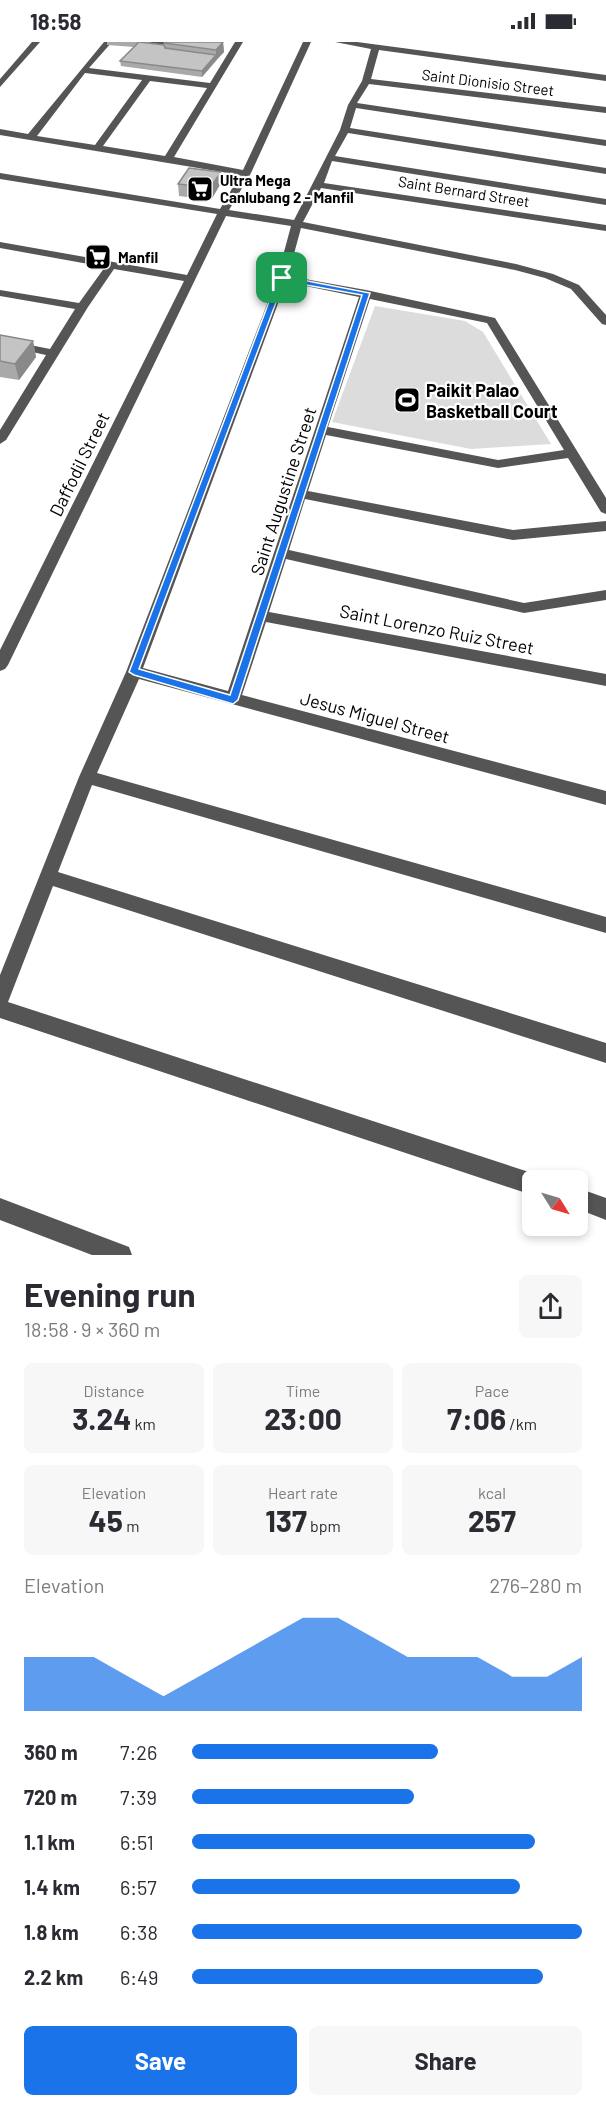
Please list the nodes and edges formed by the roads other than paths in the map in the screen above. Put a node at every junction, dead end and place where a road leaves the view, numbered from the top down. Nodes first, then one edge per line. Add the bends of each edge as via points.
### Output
1 (36, 42) edge
2 (108, 42) edge
3 (150, 42) edge
4 (239, 42) edge
5 (307, 42) edge
6 (339, 42) edge
7 (172, 43) edge
8 (376, 47) junction
9 (192, 48) edge
10 (83, 70) junction
11 (148, 78) junction
12 (606, 78) edge
13 (366, 81) junction
14 (0, 84) edge
15 (212, 86) junction
16 (352, 105) junction
17 (606, 110) edge
18 (345, 130) junction
19 (0, 132) edge
20 (31, 137) junction
21 (606, 143) edge
22 (97, 148) junction
23 (169, 158) junction
24 (329, 158) junction
25 (606, 171) edge
26 (246, 173) junction
27 (0, 176) edge
28 (318, 185) junction
29 (606, 202) edge
30 (222, 214) junction
31 (297, 224) junction
32 (606, 228) edge
33 (0, 245) edge
34 (112, 264) junction
35 (282, 278) junction
36 (190, 279) junction
37 (0, 293) edge
38 (366, 293) junction
39 (82, 307) junction
40 (606, 322) edge
41 (0, 342) edge
42 (53, 353) junction
43 (321, 430) junction
44 (0, 440) edge
45 (572, 453) junction
46 (300, 494) junction
47 (606, 509) edge
48 (606, 526) edge
49 (281, 553) junction
50 (606, 595) edge
51 (261, 616) junction
52 (0, 665) edge
53 (134, 672) junction
54 (606, 680) edge
55 (233, 700) junction
56 (87, 777) junction
57 (606, 798) edge
58 (48, 878) junction
59 (606, 925) edge
60 (0, 999) edge
61 (0, 1009) edge
62 (606, 1053) edge
63 (522, 1181) edge
64 (588, 1203) edge
65 (0, 1209) edge
66 (606, 1209) edge
67 (121, 1255) edge

1 - 14 street
2 - 10 street
3 - 7 street
4 - 15 street via 229,52
5 - 26 street, Daffodil Street
6 - 8 street
7 - 9 street
8 - 12 street
8 - 13 street
10 - 11 street
10 - 20 street
11 - 15 street
11 - 22 street
13 - 16 street
13 - 17 street, Saint Dionisio Street
15 - 23 street
16 - 18 street
16 - 21 street
18 - 24 street
18 - 25 street
19 - 20 street
20 - 22 street
22 - 23 street
23 - 26 street
24 - 28 street
24 - 29 street
26 - 30 street, Daffodil Street
27 - 30 street
28 - 31 street
28 - 32 street, Saint Bernard Street
30 - 31 street
30 - 36 street, Daffodil Street
31 - 35 street
31 - 40 street via 549,276 574,287
33 - 34 street
34 - 36 street
34 - 39 street
35 - 38 street
35 - 53 street
36 - 52 street, Daffodil Street
37 - 39 street
38 - 43 street, Saint Augustine Street
38 - 45 street via 491,320
39 - 42 street
41 - 42 street
42 - 44 street
43 - 45 street via 498,464
43 - 46 street, Saint Augustine Street
45 - 47 street
46 - 48 street via 513,535
46 - 49 street, Saint Augustine Street
49 - 50 street via 524,608
49 - 51 street, Saint Augustine Street
51 - 54 street, Saint Lorenzo Ruiz Street
51 - 55 street, Saint Augustine Street
53 - 55 street, Jesus Miguel Street
53 - 56 street
55 - 57 street, Jesus Miguel Street
56 - 58 street
56 - 59 street
58 - 60 street
58 - 62 street
61 - 63 street
64 - 66 street
65 - 67 street

